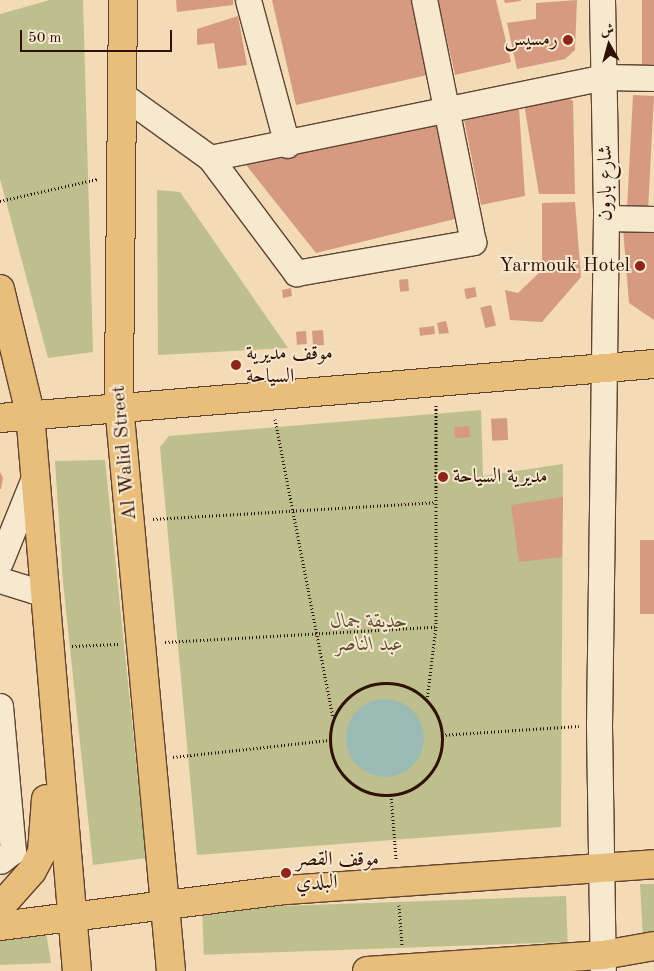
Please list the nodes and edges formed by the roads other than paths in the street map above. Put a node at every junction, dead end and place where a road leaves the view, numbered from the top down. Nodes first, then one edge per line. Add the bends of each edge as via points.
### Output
1 (123, 0) edge
2 (248, 0) edge
3 (424, 0) edge
4 (602, 0) edge
5 (605, 78) junction
6 (654, 78) edge
7 (121, 94) junction
8 (446, 110) junction
9 (287, 145) junction
10 (210, 158) junction
11 (606, 218) junction
12 (654, 219) edge
13 (0, 289) edge
14 (654, 364) edge
15 (603, 365) junction
16 (120, 405) junction
17 (30, 413) junction
18 (0, 418) edge
19 (36, 473) junction
20 (0, 562) edge
21 (0, 580) edge
22 (45, 594) junction
23 (0, 706) edge
24 (56, 736) junction
25 (0, 861) edge
26 (654, 864) edge
27 (600, 866) junction
28 (166, 905) junction
29 (0, 907) edge
30 (72, 916) junction
31 (0, 926) edge
32 (654, 946) edge
33 (603, 963) edge
34 (77, 971) edge
35 (171, 971) edge
36 (367, 971) edge

1 - 7 main road, Al Walid Street
2 - 9 street
3 - 8 street
4 - 5 street, شارع بارون
5 - 6 street
5 - 8 street
5 - 11 street, شارع بارون
7 - 10 street
7 - 16 main road, Al Walid Street
8 - 9 street
8 - 10 street via 473,242 296,273
9 - 10 street
11 - 12 street
11 - 15 street, شارع بارون
13 - 17 main road
14 - 15 main road
15 - 16 main road
15 - 27 street, شارع بارون
16 - 17 main road
16 - 28 main road, Al Walid Street
17 - 18 main road
17 - 19 main road
19 - 20 street
19 - 22 main road
21 - 22 street
22 - 24 main road
23 - 25 street via 13,851
24 - 29 main road via 47,778 42,852 32,871
24 - 30 main road
26 - 27 main road
27 - 28 main road via 397,880
27 - 33 street, شارع بارون
28 - 30 main road
28 - 35 main road, Al Walid Street
30 - 31 main road
30 - 34 main road
32 - 33 main road
33 - 36 main road

